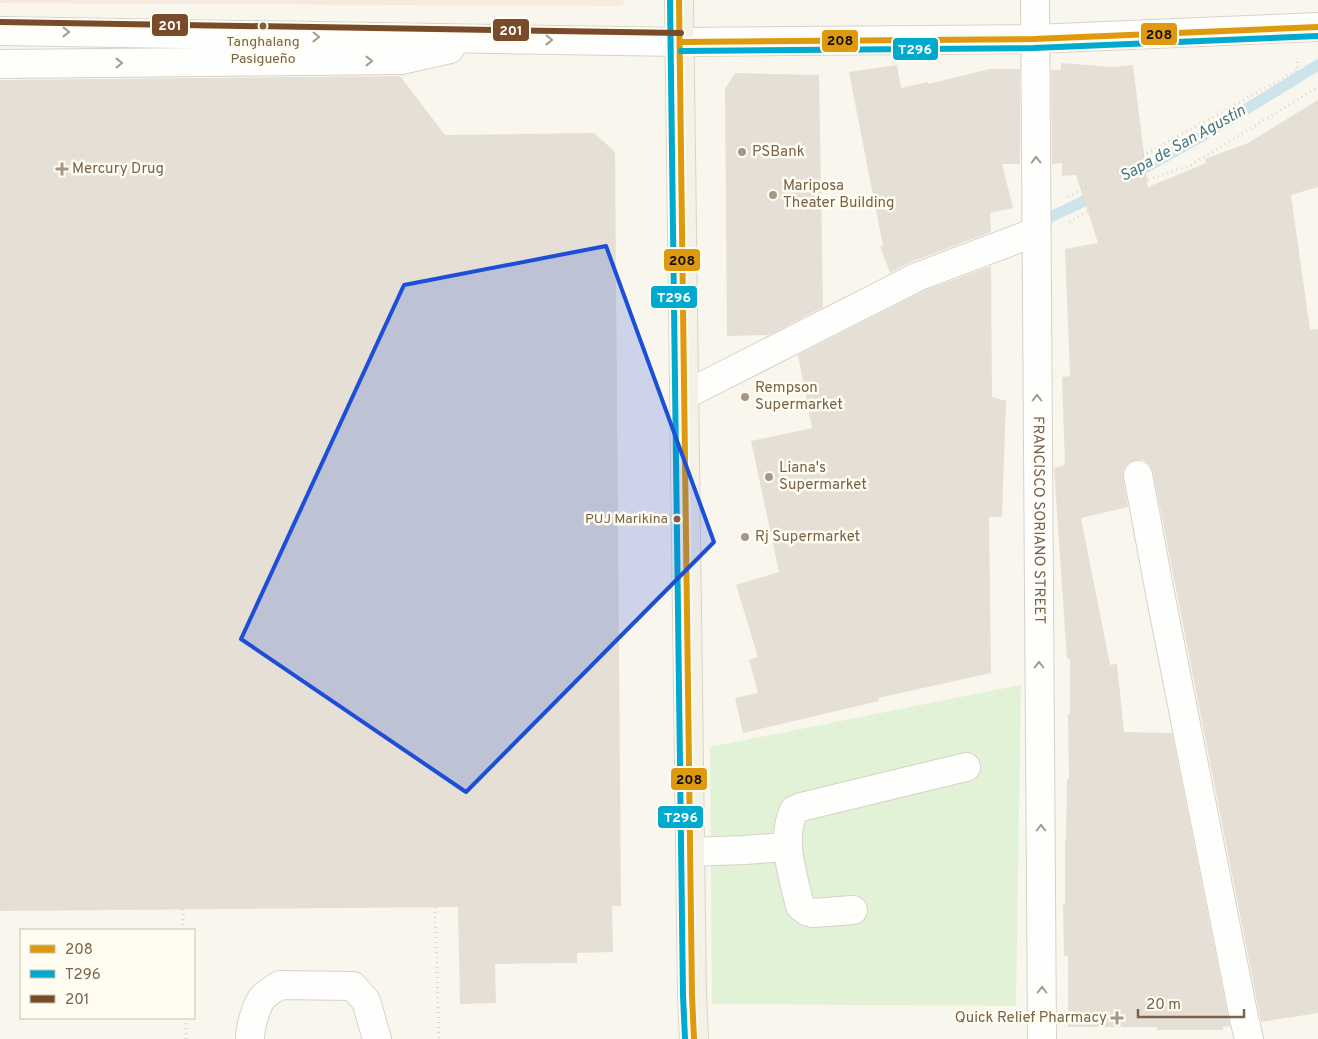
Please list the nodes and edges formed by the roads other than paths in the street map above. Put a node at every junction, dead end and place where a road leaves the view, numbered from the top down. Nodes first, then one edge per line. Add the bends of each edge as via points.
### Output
1 (680, 0) edge
2 (1035, 0) edge
3 (1307, 28) edge
4 (0, 31) edge
5 (27, 31) junction
6 (494, 39) junction
7 (1034, 39) junction
8 (681, 42) junction
9 (0, 49) edge
10 (0, 64) edge
11 (1036, 227) junction
12 (685, 395) junction
13 (1138, 474) dead end
14 (966, 767) dead end
15 (787, 847) junction
16 (691, 852) junction
17 (853, 910) dead end
18 (250, 1039) edge
19 (377, 1039) edge
20 (694, 1039) edge
21 (1042, 1039) edge
22 (1249, 1039) edge

1 - 8 main road
2 - 7 street, FRANCISCO SORIANO STREET
3 - 7 street
4 - 5 street
5 -> 6 street
5 - 9 street
6 -> 8 street
10 -> 6 street via 401,60
7 - 8 street
11 -> 7 street, FRANCISCO SORIANO STREET
8 - 12 main road
11 - 12 street via 917,277
21 -> 11 street, FRANCISCO SORIANO STREET
12 - 16 main road
13 - 22 street
14 - 15 street via 794,810 790,817
15 - 16 street
15 - 17 street via 800,906 806,912
16 - 20 main road
18 - 19 street via 250,1027 261,1000 280,985 353,986 366,1001

